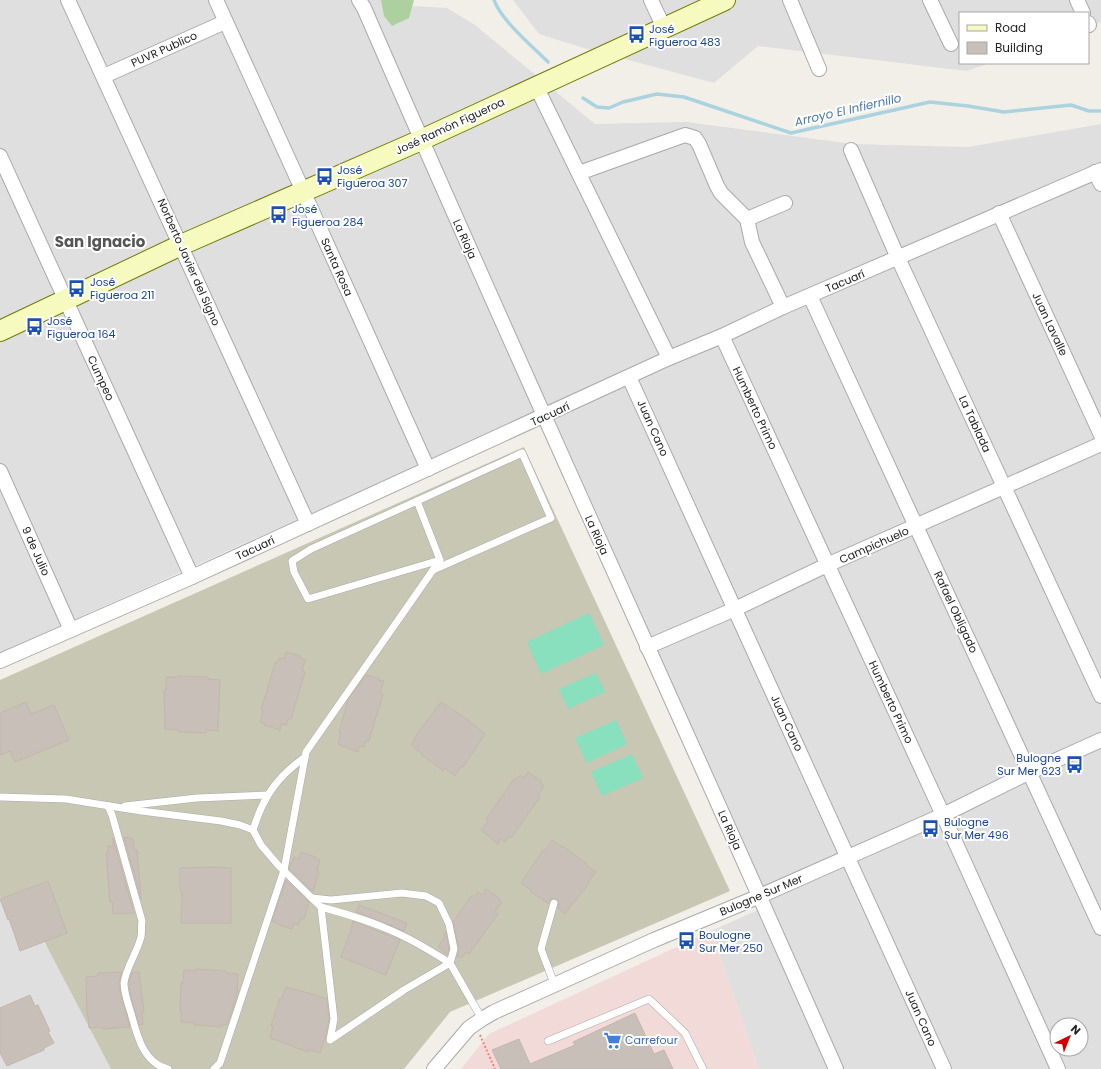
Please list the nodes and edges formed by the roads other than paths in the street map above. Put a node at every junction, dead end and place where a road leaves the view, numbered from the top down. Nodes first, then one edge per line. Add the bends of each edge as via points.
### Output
1 (68, 0) edge
2 (216, 0) edge
3 (359, 0) edge
4 (651, 0) edge
5 (725, 0) edge
6 (790, 0) edge
7 (930, 0) edge
8 (1077, 0) edge
9 (1083, 12) edge
10 (225, 22) junction
11 (664, 28) junction
12 (951, 44) dead end
13 (819, 69) dead end
14 (104, 76) junction
15 (536, 86) junction
16 (421, 140) junction
17 (851, 150) dead end
18 (0, 156) edge
19 (579, 172) junction
20 (1099, 176) edge
21 (303, 191) junction
22 (785, 203) dead end
23 (999, 213) junction
24 (747, 219) junction
25 (181, 245) junction
26 (898, 258) junction
27 (810, 296) junction
28 (66, 300) junction
29 (783, 307) junction
30 (0, 331) edge
31 (722, 336) junction
32 (669, 358) junction
33 (629, 377) junction
34 (544, 416) junction
35 (1101, 435) edge
36 (1101, 444) edge
37 (428, 469) junction
38 (0, 471) edge
39 (1004, 486) junction
40 (417, 501) junction
41 (308, 524) junction
42 (916, 525) junction
43 (440, 560) junction
44 (827, 565) junction
45 (433, 570) junction
46 (192, 577) junction
47 (735, 609) junction
48 (71, 630) junction
49 (647, 647) junction
50 (0, 661) edge
51 (1101, 696) edge
52 (1101, 740) edge
53 (305, 757) junction
54 (1030, 772) junction
55 (267, 796) junction
56 (0, 798) edge
57 (108, 806) junction
58 (117, 807) junction
59 (944, 815) junction
60 (253, 830) junction
61 (848, 857) junction
62 (284, 870) junction
63 (760, 896) junction
64 (312, 898) junction
65 (554, 903) dead end
66 (320, 908) junction
67 (1101, 928) edge
68 (450, 963) junction
69 (555, 986) junction
70 (478, 1021) junction
71 (548, 1041) dead end
72 (168, 1069) edge
73 (214, 1069) edge
74 (434, 1069) edge
75 (703, 1069) edge
76 (836, 1069) edge
77 (944, 1069) edge
78 (1058, 1069) edge

1 - 14 street, Norberto Javier del Signo
2 - 10 street, Santa Rosa
3 - 16 street, La Rioja
4 - 11 street
5 - 11 main road, José Ramón Figueroa
6 - 13 street
7 - 12 street
8 - 9 street
10 - 14 street, PUVR Publico
10 - 21 street, Santa Rosa
11 - 15 main road, José Ramón Figueroa
14 - 25 street, Norberto Javier del Signo
15 - 16 main road, José Ramón Figueroa
15 - 19 street
16 - 21 main road, José Ramón Figueroa
16 - 34 street, La Rioja
17 - 26 street, La Tablada
18 - 28 street, Cumpeo
19 - 24 street via 685,135 690,136 699,144 721,193
19 - 32 street
20 - 23 street, Tacuarí
21 - 25 main road, José Ramón Figueroa
21 - 37 street, Santa Rosa
22 - 24 street
23 - 26 street, Tacuarí
23 - 35 street, Juan Lavalle
24 - 29 street via 752,242
25 - 28 main road, José Ramón Figueroa
25 - 41 street, Norberto Javier del Signo
26 - 27 street, Tacuarí
26 - 39 street, La Tablada
27 - 29 street, Tacuarí
27 - 42 street, Rafael Obligado
28 - 30 main road, José Ramón Figueroa
28 - 46 street, Cumpeo
29 - 31 street, Tacuarí
31 - 32 street, Tacuarí
31 - 44 street, Humberto Primo
32 - 33 street, Tacuarí
33 - 34 street, Tacuarí
33 - 47 street, Juan Cano
34 - 37 street, Tacuarí
34 - 49 street, La Rioja
36 - 39 street, Campichuelo
37 - 41 street, Tacuarí
38 - 48 street, 9 de Julio
39 - 42 street, Campichuelo
39 - 51 street, La Tablada
40 - 43 lane
40 - 43 lane via 311,549 292,561 294,572 308,600
40 - 45 lane via 522,453 551,518
41 - 46 street, Tacuarí
42 - 44 street, Campichuelo
42 - 54 street, Rafael Obligado
43 - 45 lane
44 - 47 street, Campichuelo
44 - 59 street, Humberto Primo
45 - 53 lane
46 - 48 street, Tacuarí
47 - 49 street, Campichuelo
47 - 61 street, Juan Cano
48 - 50 street, Tacuarí
49 - 63 street, La Rioja
52 - 54 street, Bulogne Sur Mer
53 - 55 lane via 293,766
53 - 62 lane
54 - 59 street, Bulogne Sur Mer
54 - 67 street, Rafael Obligado
55 - 58 lane via 197,798
55 - 60 lane
56 - 57 lane via 66,799
57 - 58 lane
57 - 72 lane via 142,921 140,937 124,983 125,995 139,1043 147,1055 161,1067
58 - 60 lane via 221,821
59 - 61 street, Bulogne Sur Mer
59 - 78 street, Humberto Primo
60 - 62 lane via 261,845
61 - 63 street, Bulogne Sur Mer
61 - 77 street, Juan Cano
62 - 64 lane
62 - 73 lane via 220,1063
63 - 69 street, Bulogne Sur Mer via 654,940
63 - 76 street, La Rioja
64 - 66 lane
64 - 68 lane via 331,900 402,893 426,896 438,903 449,924 454,949
65 - 69 lane via 540,949
66 - 68 lane via 352,915 386,928
66 - 68 lane via 334,1019 330,1040 404,990
68 - 70 lane
69 - 70 street, Bulogne Sur Mer
70 - 74 street, Bulogne Sur Mer via 462,1035
71 - 75 lane via 649,999 685,1033

